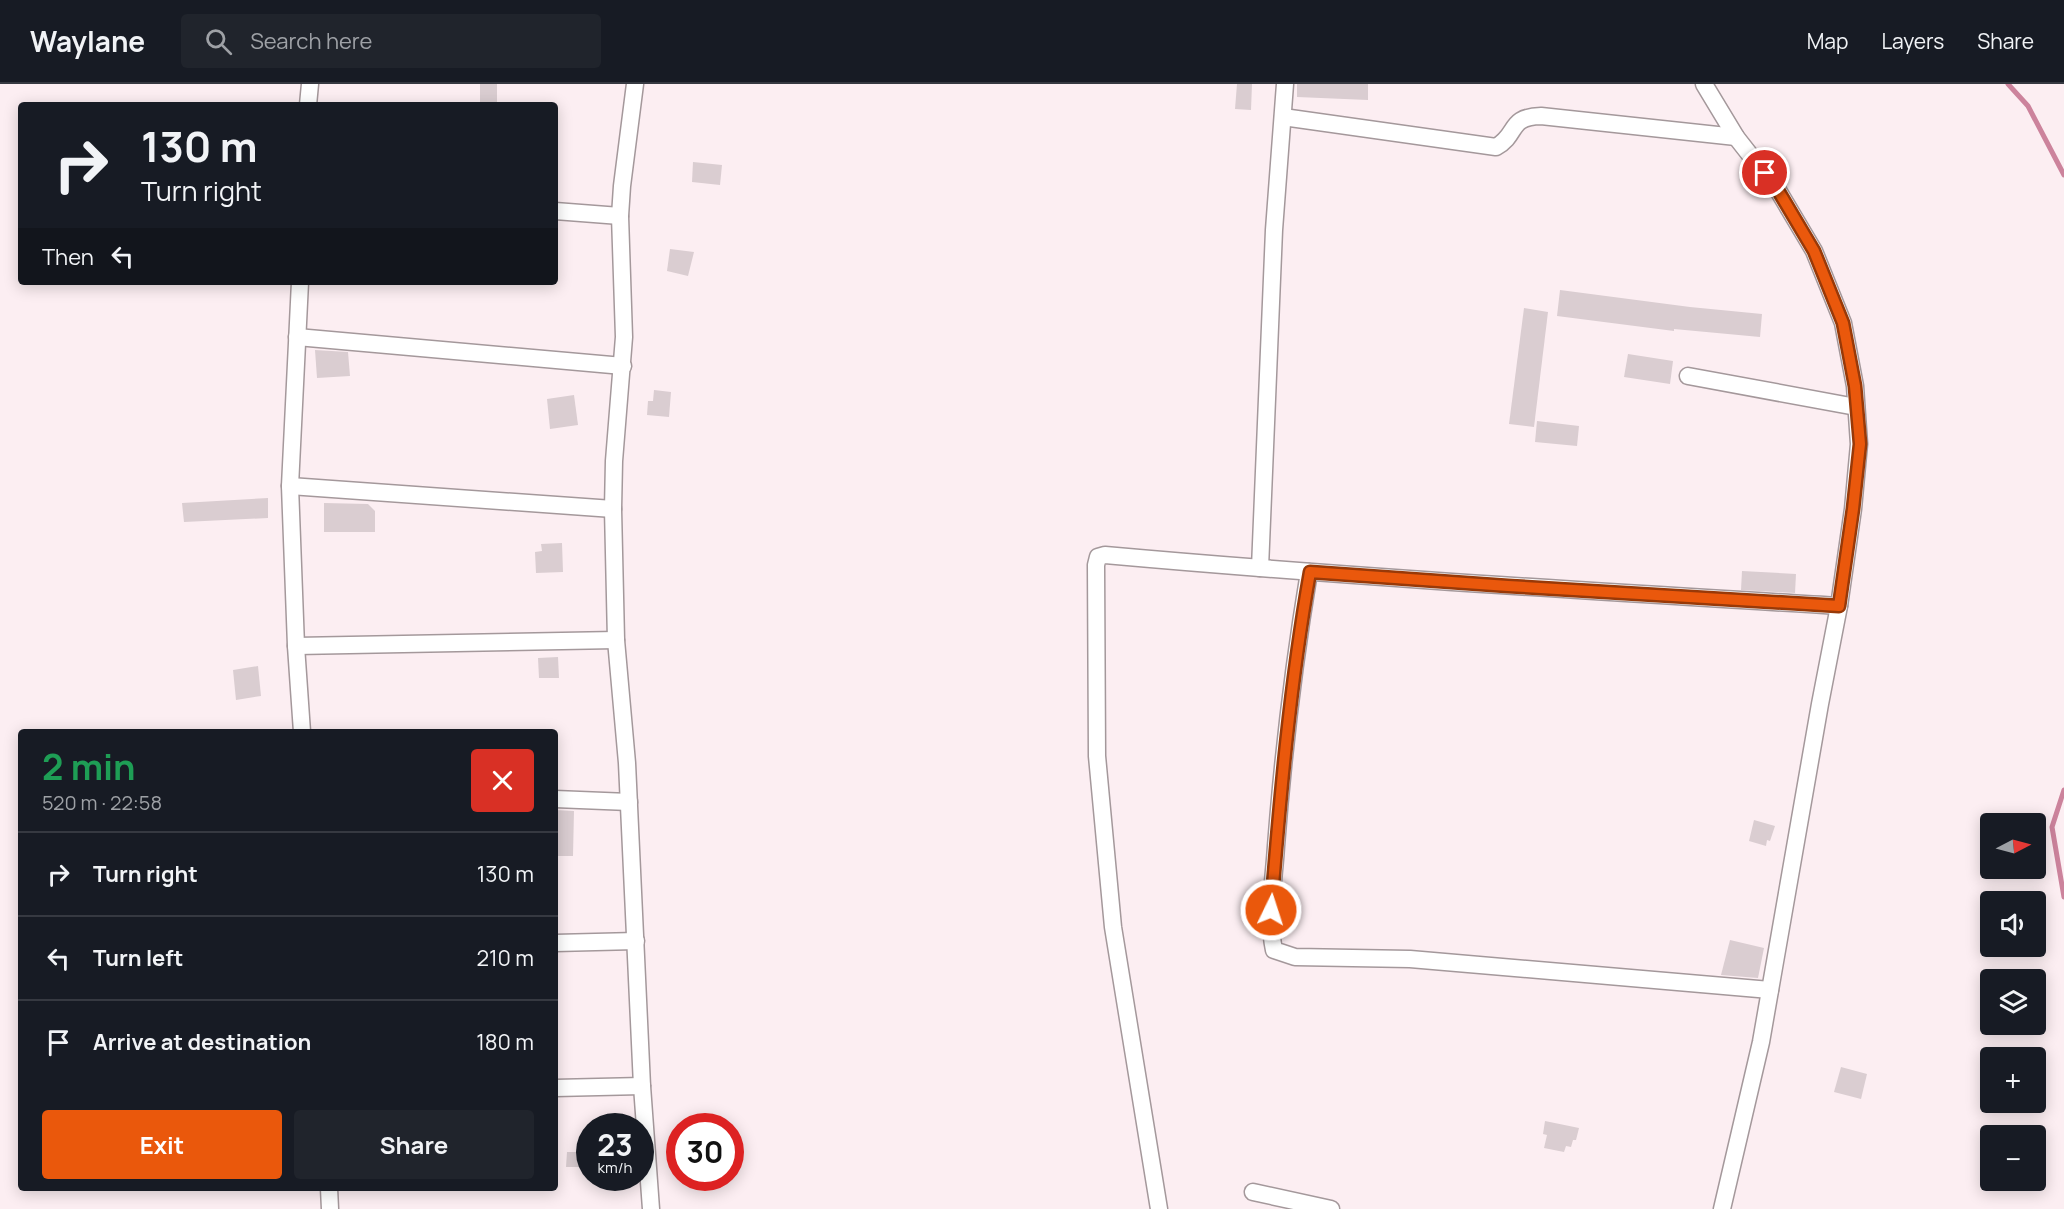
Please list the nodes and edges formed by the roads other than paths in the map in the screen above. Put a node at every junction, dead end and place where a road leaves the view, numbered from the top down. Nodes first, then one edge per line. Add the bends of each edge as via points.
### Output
1 (310, 84) edge
2 (635, 84) edge
3 (1285, 84) edge
4 (1704, 84) edge
5 (308, 102) edge
6 (1283, 117) junction
7 (1737, 137) junction
8 (558, 211) edge
9 (620, 216) junction
10 (300, 285) edge
11 (297, 337) junction
12 (623, 366) junction
13 (1688, 376) dead end
14 (1857, 407) junction
15 (290, 486) junction
16 (613, 509) junction
17 (1260, 568) junction
18 (1310, 572) junction
19 (1839, 606) junction
20 (616, 640) junction
21 (296, 646) junction
22 (302, 729) edge
23 (558, 798) edge
24 (629, 802) junction
25 (636, 941) junction
26 (558, 943) edge
27 (1770, 990) junction
28 (642, 1086) junction
29 (558, 1088) edge
30 (329, 1191) edge
31 (1253, 1192) dead end
32 (330, 1209) edge
33 (651, 1209) edge
34 (1160, 1209) edge
35 (1331, 1209) edge
36 (1722, 1209) edge

1 - 5 street
2 - 9 street
3 - 6 street
4 - 7 street
6 - 7 street via 1496,147 1506,142 1516,123 1527,117
6 - 17 street via 1274,231
7 - 14 street via 1779,192 1814,251 1843,323
8 - 9 street
9 - 12 street
10 - 11 street
11 - 12 street
11 - 15 street
12 - 16 street
13 - 14 street
14 - 19 street via 1860,444
15 - 16 street
15 - 21 street
16 - 20 street
17 - 18 street
17 - 34 street via 1105,555 1098,557 1096,565 1097,756 1113,927
18 - 19 street
18 - 27 street via 1299,634 1277,829 1270,931 1274,951 1295,957 1410,959
19 - 27 street
20 - 21 street
20 - 24 street
21 - 22 street
23 - 24 street
24 - 25 street
25 - 26 street
25 - 28 street
27 - 36 street
28 - 29 street
28 - 33 street
30 - 32 street
31 - 35 street

